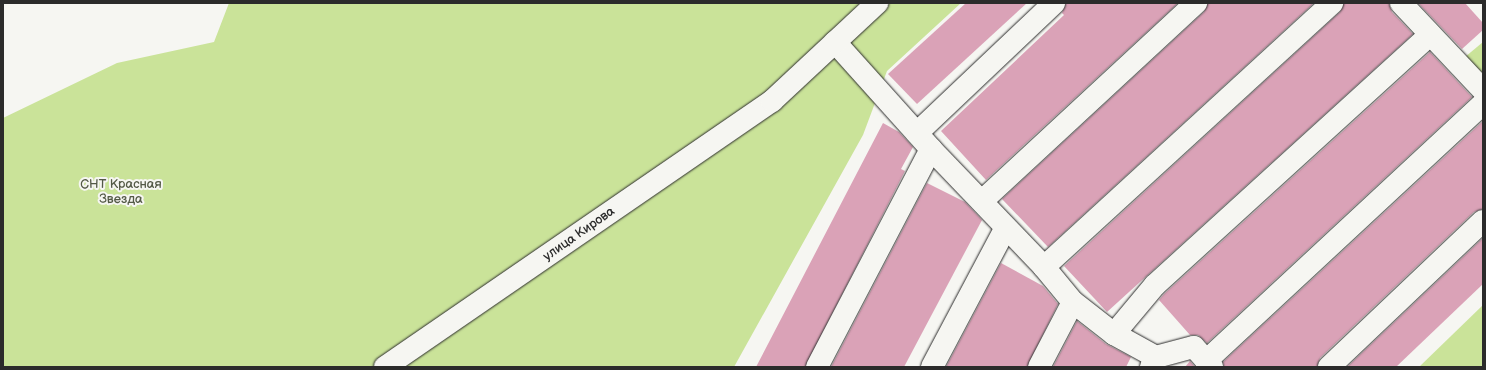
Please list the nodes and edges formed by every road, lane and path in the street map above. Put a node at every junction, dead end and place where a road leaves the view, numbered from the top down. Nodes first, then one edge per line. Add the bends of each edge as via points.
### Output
1 (876, 3) edge
2 (1054, 3) edge
3 (1196, 3) edge
4 (1332, 3) edge
5 (1401, 3) edge
6 (1430, 35) junction
7 (836, 42) junction
8 (1483, 90) edge
9 (1483, 104) edge
10 (917, 133) junction
11 (931, 149) junction
12 (982, 201) junction
13 (1483, 221) edge
14 (1005, 229) junction
15 (1044, 267) junction
16 (1073, 302) junction
17 (1114, 334) junction
18 (1154, 362) edge
19 (1209, 364) edge
20 (385, 367) edge
21 (817, 367) edge
22 (932, 367) edge
23 (1039, 367) edge
24 (1329, 367) edge

1 - 7 street, улица Кирова
2 - 10 street
3 - 12 street
4 - 15 street
5 - 6 street
6 - 8 street
6 - 17 street via 1154,285
7 - 10 street
7 - 20 street, улица Кирова via 772,101
9 - 19 street
10 - 11 street
11 - 12 street
11 - 21 street
12 - 14 street
13 - 24 street
14 - 15 street
14 - 22 street
15 - 16 street
16 - 17 street
16 - 23 street
17 - 18 street
18 - 19 street via 1194,347

